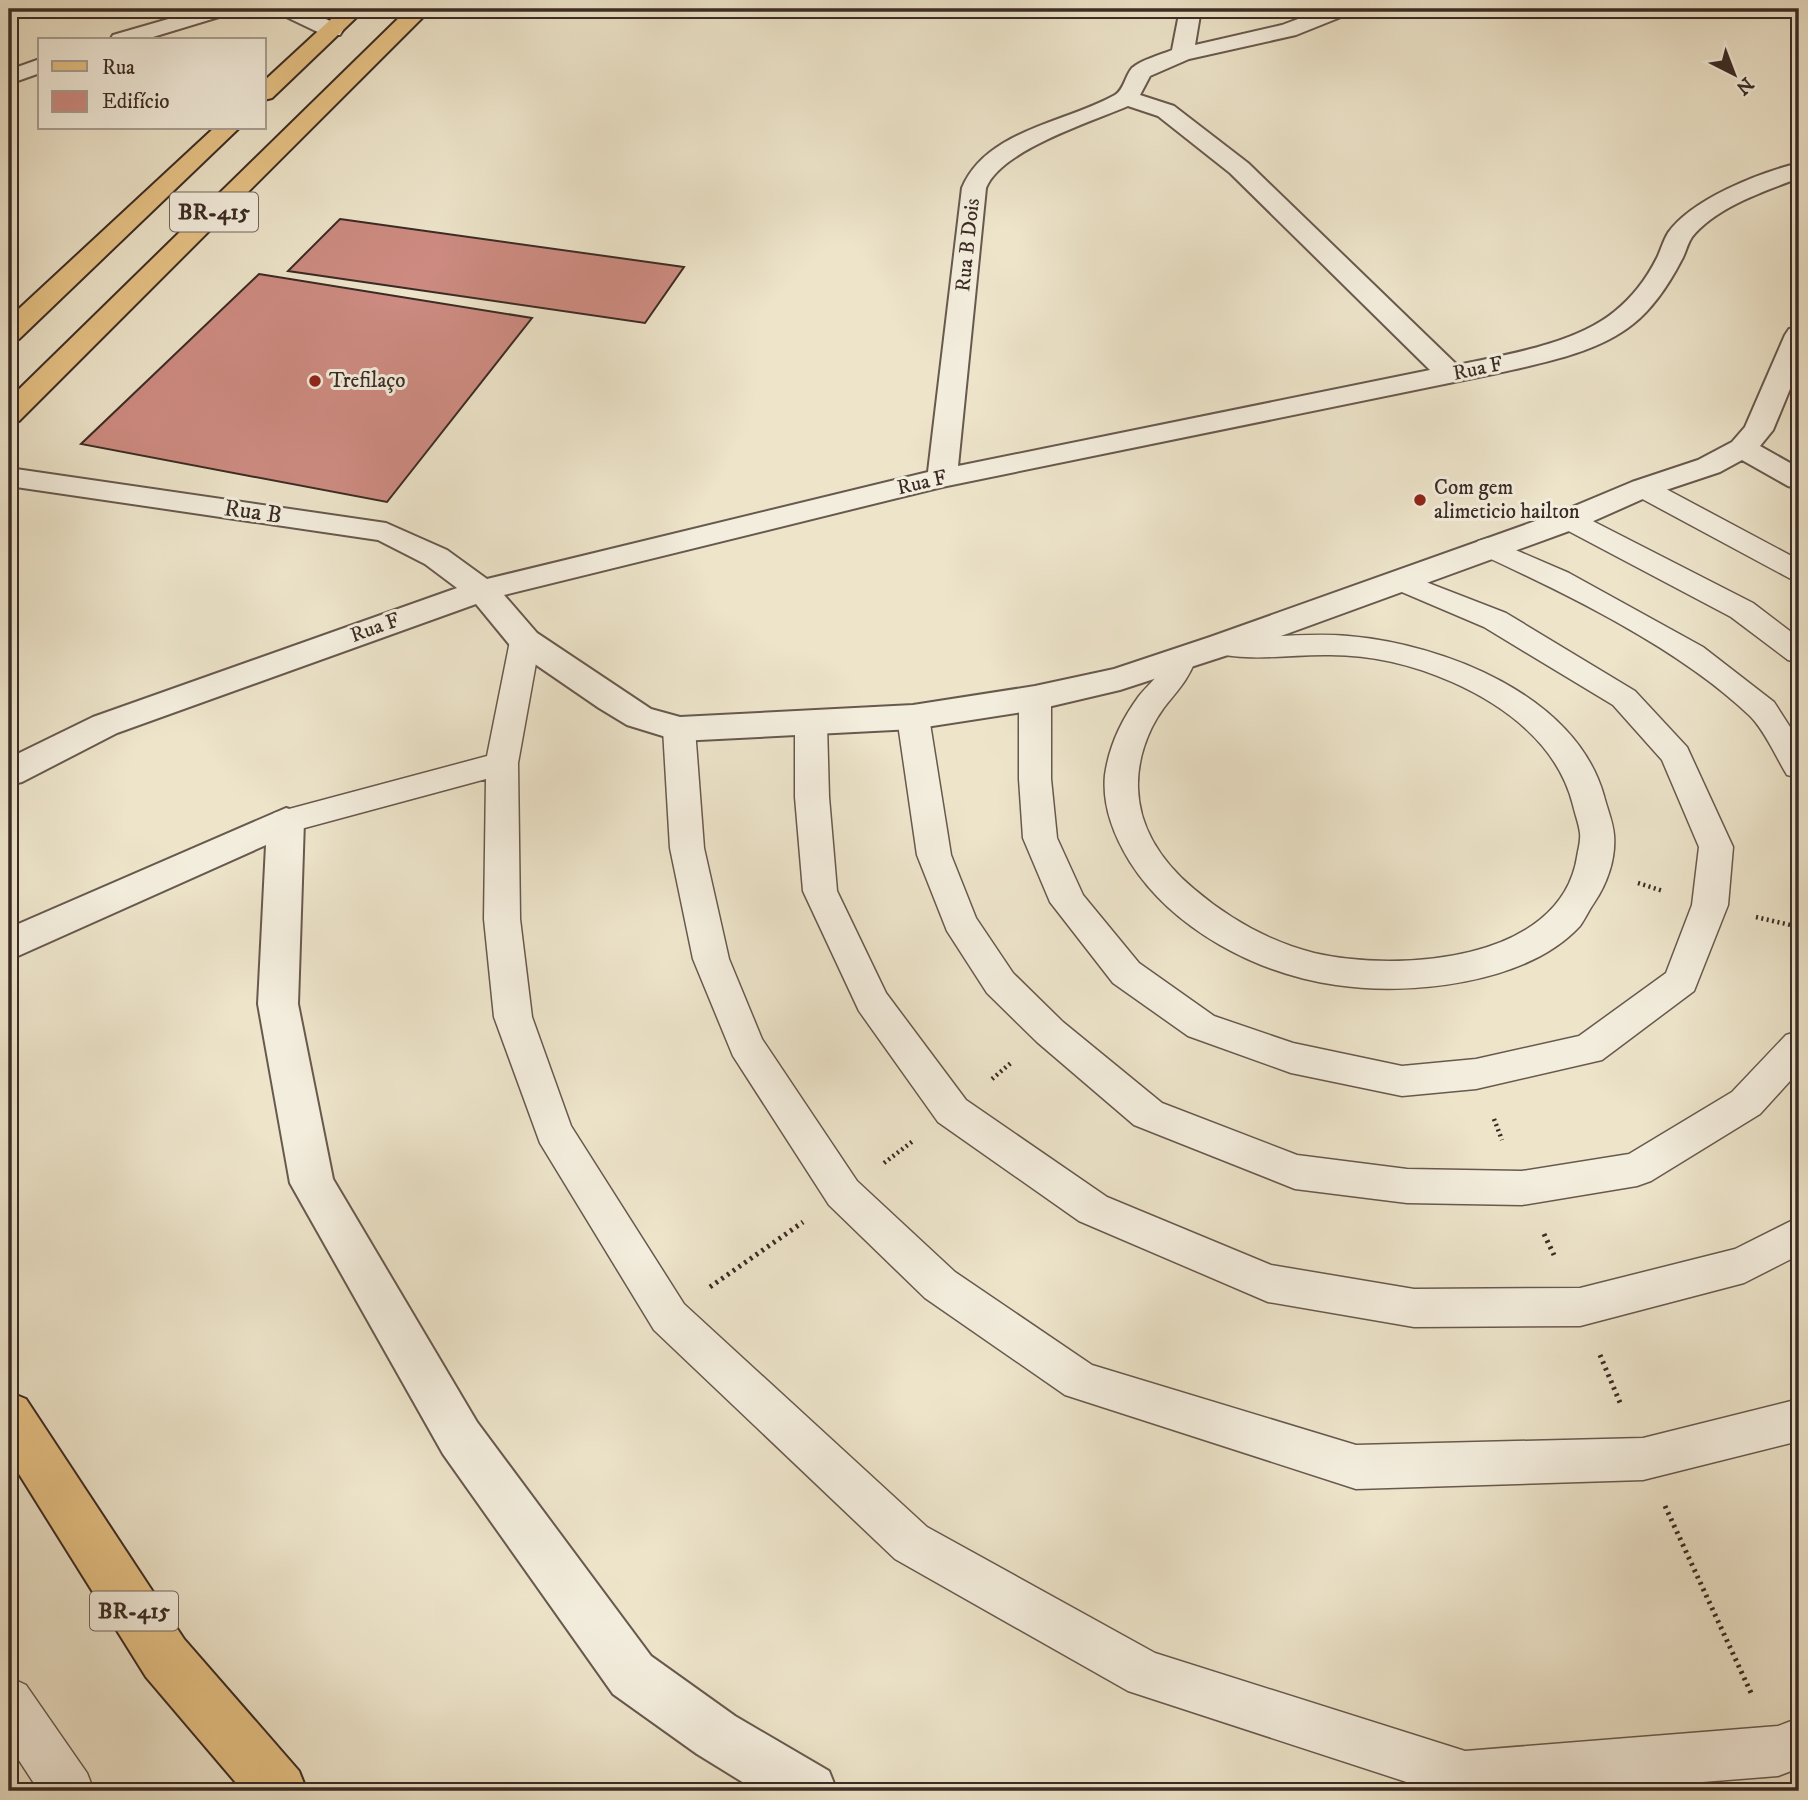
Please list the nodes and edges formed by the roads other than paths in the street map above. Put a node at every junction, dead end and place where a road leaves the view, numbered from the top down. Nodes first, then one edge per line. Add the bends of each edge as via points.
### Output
1 (225, 9) edge
2 (285, 9) edge
3 (354, 9) edge
4 (420, 9) edge
5 (1190, 9) edge
6 (1344, 9) edge
7 (332, 30) junction
8 (128, 38) edge
9 (1182, 54) junction
10 (38, 67) edge
11 (9, 77) edge
12 (266, 91) edge
13 (1127, 98) junction
14 (226, 130) edge
15 (1799, 170) edge
16 (9, 333) edge
17 (1799, 335) edge
18 (1451, 375) junction
19 (9, 415) edge
20 (1742, 448) junction
21 (9, 477) edge
22 (942, 478) junction
23 (1799, 480) edge
24 (1643, 488) junction
25 (1569, 520) junction
26 (1488, 547) junction
27 (1799, 572) edge
28 (1400, 581) junction
29 (482, 590) junction
30 (525, 641) junction
31 (1222, 645) junction
32 (1799, 653) edge
33 (1180, 660) junction
34 (1035, 698) junction
35 (913, 717) junction
36 (811, 724) junction
37 (679, 729) junction
38 (502, 763) junction
39 (1799, 767) edge
40 (9, 773) edge
41 (286, 821) junction
42 (9, 945) edge
43 (1799, 1046) edge
44 (1799, 1235) edge
45 (9, 1415) edge
46 (1799, 1420) edge
47 (9, 1702) edge
48 (1789, 1747) edge
49 (69, 1791) edge
50 (279, 1791) edge
51 (809, 1791) edge

1 - 8 street
2 - 7 street
3 - 7 main road
4 - 19 main road, BR-415
5 - 9 street
6 - 9 street via 1288,30
7 - 12 main road
9 - 13 street via 1142,72
10 - 11 street
13 - 18 street via 1166,111 1239,168
13 - 22 street, Rua B Dois via 1018,145 980,173 974,188
14 - 16 main road, BR-415
15 - 18 street, Rua F via 1757,185 1689,225 1643,299 1614,325 1559,348
17 - 20 street via 1758,430
18 - 22 street, Rua F
20 - 23 street
20 - 24 street, Rua B via 1709,466
21 - 29 street, Rua B via 386,532 436,557
22 - 29 street, Rua F
24 - 25 street, Rua B
24 - 27 lane
25 - 26 street, Rua B
25 - 32 lane via 1742,610
26 - 28 street, Rua B
26 - 39 lane via 1559,579 1692,654 1763,710
28 - 31 street, Rua B
28 - 34 lane via 1494,620 1624,698 1676,755 1716,847 1710,905 1681,981 1589,1049 1476,1074 1402,1081 1291,1058 1201,1026 1126,973 1068,902 1040,838
29 - 30 street, Rua B
29 - 40 street, Rua F via 105,724
30 - 37 street, Rua B via 639,717
30 - 38 lane
31 - 33 street, Rua B
31 - 33 lane via 1249,650 1332,645 1407,656 1497,692 1559,743 1580,773 1594,805 1599,838 1594,870 1580,901 1555,927 1522,950 1482,966 1435,975 1335,972 1285,959 1239,939 1199,914 1167,885 1142,854 1127,821 1121,788 1125,757 1136,728 1152,701 1175,677
33 - 34 street, Rua B
34 - 35 street, Rua B
35 - 36 street, Rua B
35 - 43 lane via 934,855 960,922 1000,983 1050,1032 1148,1114 1295,1172 1407,1186 1522,1188 1637,1169 1746,1103
36 - 37 street, Rua B
36 - 44 lane via 820,891 872,1001 952,1111 1093,1209 1268,1283 1414,1308 1580,1307 1744,1265
37 - 46 lane via 687,848 710,959 746,1045 843,1193 940,1285 1080,1381 1356,1467 1643,1459
38 - 41 lane
38 - 48 lane via 502,919 513,1017 554,1132 668,1317 911,1543 1145,1674 1465,1776
41 - 42 street
41 - 51 street via 278,1004 313,1183 460,1438 632,1675 716,1735
45 - 50 main road, BR-415 via 164,1658
47 - 49 lane

